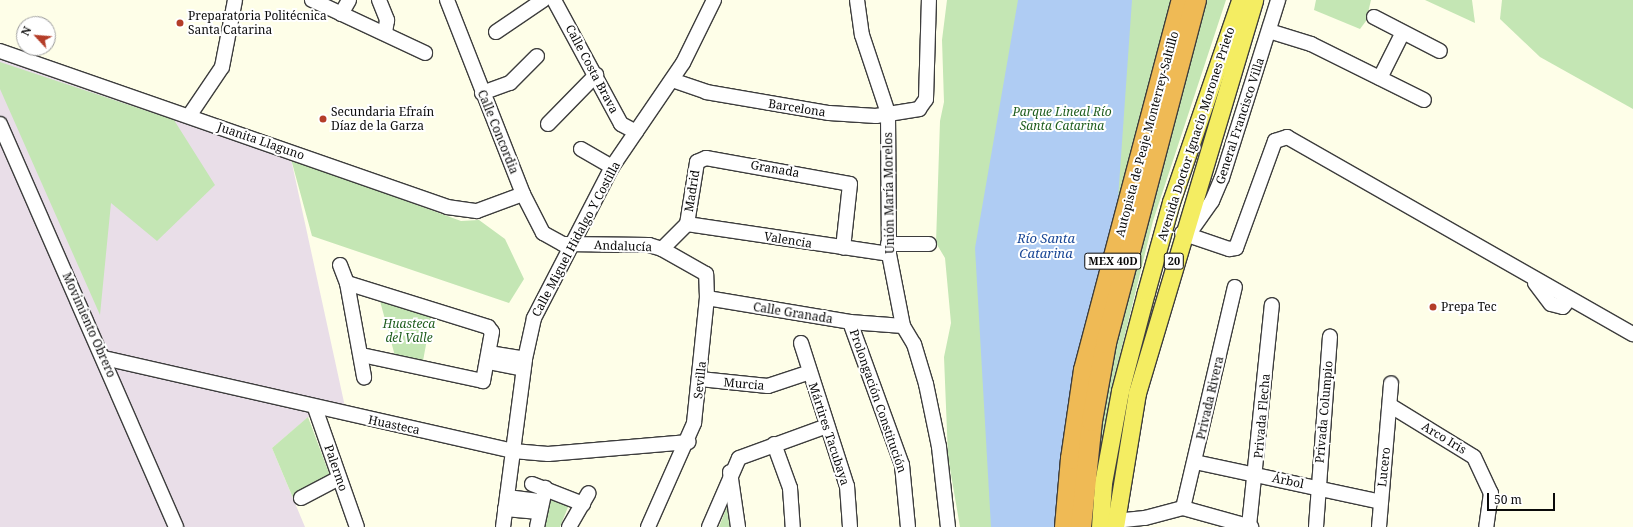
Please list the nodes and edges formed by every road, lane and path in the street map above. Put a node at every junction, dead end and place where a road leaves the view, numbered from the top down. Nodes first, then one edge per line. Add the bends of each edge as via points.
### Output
1 (235, 0) edge
2 (312, 0) edge
3 (348, 0) edge
4 (379, 0) edge
5 (447, 0) edge
6 (543, 0) edge
7 (554, 0) edge
8 (714, 0) edge
9 (857, 0) edge
10 (928, 0) edge
11 (1182, 0) edge
12 (1196, 0) edge
13 (1240, 0) edge
14 (1254, 0) edge
15 (1278, 0) edge
16 (341, 14) junction
17 (1374, 16) dead end
18 (1269, 30) junction
19 (496, 32) dead end
20 (1403, 32) junction
21 (385, 33) junction
22 (0, 51) edge
23 (1440, 51) dead end
24 (425, 53) dead end
25 (537, 56) dead end
26 (596, 75) junction
27 (1380, 78) junction
28 (672, 80) junction
29 (482, 93) junction
30 (1424, 100) dead end
31 (888, 113) junction
32 (188, 116) junction
33 (0, 124) edge
34 (548, 124) dead end
35 (1196, 130) junction
36 (636, 132) junction
37 (581, 149) dead end
38 (699, 159) joint
39 (612, 167) junction
40 (523, 194) junction
41 (687, 224) junction
42 (1185, 234) junction
43 (571, 244) junction
44 (929, 244) dead end
45 (843, 248) junction
46 (662, 249) junction
47 (889, 249) junction
48 (340, 265) dead end
49 (347, 283) junction
50 (1235, 287) dead end
51 (707, 298) junction
52 (1272, 305) dead end
53 (850, 322) junction
54 (904, 326) junction
55 (1633, 334) edge
56 (1330, 337) dead end
57 (801, 343) dead end
58 (362, 355) junction
59 (489, 357) junction
60 (104, 358) junction
61 (524, 364) junction
62 (810, 372) junction
63 (364, 377) dead end
64 (700, 379) junction
65 (1391, 384) dead end
66 (1391, 406) junction
67 (315, 408) junction
68 (827, 426) junction
69 (688, 442) junction
70 (774, 444) junction
71 (513, 451) junction
72 (1195, 462) junction
73 (730, 472) junction
74 (1257, 474) junction
75 (339, 478) junction
76 (1318, 487) junction
77 (301, 498) dead end
78 (1381, 502) junction
79 (506, 503) junction
80 (540, 507) junction
81 (1183, 508) junction
82 (1210, 521) edge
83 (1146, 523) edge
84 (1110, 525) edge
85 (176, 527) edge
86 (357, 527) edge
87 (503, 527) edge
88 (537, 527) edge
89 (569, 527) edge
90 (648, 527) edge
91 (709, 527) edge
92 (738, 527) edge
93 (793, 527) edge
94 (850, 527) edge
95 (908, 527) edge
96 (948, 527) edge
97 (1065, 527) edge
98 (1081, 527) edge
99 (1250, 527) edge
100 (1316, 527) edge
101 (1378, 527) edge
102 (1486, 527) edge

1 - 32 street via 222,66
2 - 16 street
3 - 16 street
4 - 21 street via 387,20
5 - 29 street, Calle Concordia
6 - 19 street
7 - 26 street, Calle Costa Brava
8 - 28 street, Calle Miguel Hidalgo Y Costilla
9 - 31 street, Unión María Morelos via 862,35
10 - 31 street, Barcelona via 923,106
11 - 97 highway, Autopista de Peaje Monterrey-Saltillo / MEX 40D via 1084,370 1071,459
12 - 98 highway, Autopista de Peaje Monterrey-Saltillo / MEX 40D via 1106,343 1092,421
13 - 35 main road, Avenida Doctor Ignacio Morones Prieto / 20
14 - 42 main road, Avenida Doctor Ignacio Morones Prieto / 20
15 - 18 street, General Francisco Villa
16 - 21 street
17 - 20 street
18 - 27 street via 1311,44
18 - 42 street, General Francisco Villa via 1222,178 1212,201
20 - 23 street
20 - 27 street
21 - 24 street
22 - 32 street, Juanita Llaguno
25 - 29 street via 510,83
26 - 34 street
26 - 36 street, Calle Costa Brava via 621,124
27 - 30 street
28 - 31 street, Barcelona via 706,92 793,108 876,116
28 - 36 street, Calle Miguel Hidalgo Y Costilla
29 - 40 street, Calle Concordia
31 - 47 street, Unión María Morelos
32 - 40 street, Juanita Llaguno via 451,208 477,211
33 - 60 street, Movimiento Obrero
35 - 42 main road via 1195,159 1176,223
35 - 84 main road, Avenida Doctor Ignacio Morones Prieto / 20 via 1171,202 1120,391 1103,483
36 - 39 street, Calle Miguel Hidalgo Y Costilla
37 - 39 street
38 - 41 street, Madrid
38 - 45 street, Granada via 850,184
39 - 43 street, Calle Miguel Hidalgo Y Costilla
40 - 43 street, Calle Concordia via 538,229 554,240
41 - 45 street, Valencia
41 - 46 street, Andalucía
42 - 55 street via 1229,250 1236,248 1275,142 1285,136 1532,279
42 - 84 main road, Avenida Doctor Ignacio Morones Prieto / 20 via 1137,393
43 - 46 street, Andalucía via 649,245
43 - 61 street, Calle Miguel Hidalgo Y Costilla via 534,318
44 - 47 street, Valencia
45 - 47 street, Valencia
46 - 51 street, Sevilla via 706,274
47 - 54 street, Unión María Morelos
48 - 49 street
49 - 58 street
49 - 59 street via 490,328
50 - 72 street, Privada Rivera
51 - 53 street, Calle Granada
51 - 64 street, Sevilla
52 - 74 street, Privada Flecha
53 - 54 street, Calle Granada
53 - 95 street, Prolongación Constitución via 902,465
54 - 96 street, Unión María Morelos via 914,344 926,384 939,447
56 - 76 street, Privada Columpio
57 - 62 street, Mártires Tacubaya
58 - 59 street via 481,381
58 - 63 street
59 - 61 street
60 - 67 street, Huasteca
60 - 85 street, Movimiento Obrero
61 - 71 street, Calle Miguel Hidalgo Y Costilla
62 - 64 street, Murcia via 768,386
62 - 68 street, Mártires Tacubaya
64 - 69 street, Sevilla
65 - 66 street, Lucero
66 - 78 street, Lucero
66 - 102 street, Arco Iris via 1474,457 1491,493
67 - 71 street, Huasteca
67 - 75 street, Palermo
68 - 70 street
68 - 94 street, Mártires Tacubaya via 847,486
69 - 71 street, Huasteca via 548,454
69 - 90 street, Sevilla
70 - 73 street via 739,458
70 - 93 street via 790,488
71 - 79 street, Calle Miguel Hidalgo Y Costilla
72 - 74 street, Árbol
72 - 81 street, Privada Rivera
73 - 91 street
73 - 92 street
74 - 76 street, Árbol
74 - 99 street, Privada Flecha
75 - 77 street
75 - 86 street, Palermo
76 - 78 street, Árbol
76 - 100 street, Privada Columpio
78 - 101 street, Lucero
79 - 80 street
79 - 87 street, Calle Miguel Hidalgo Y Costilla
80 - 88 street
80 - 89 street via 538,486 586,498
81 - 82 street
81 - 83 street
82 - 99 street
83 - 84 street

